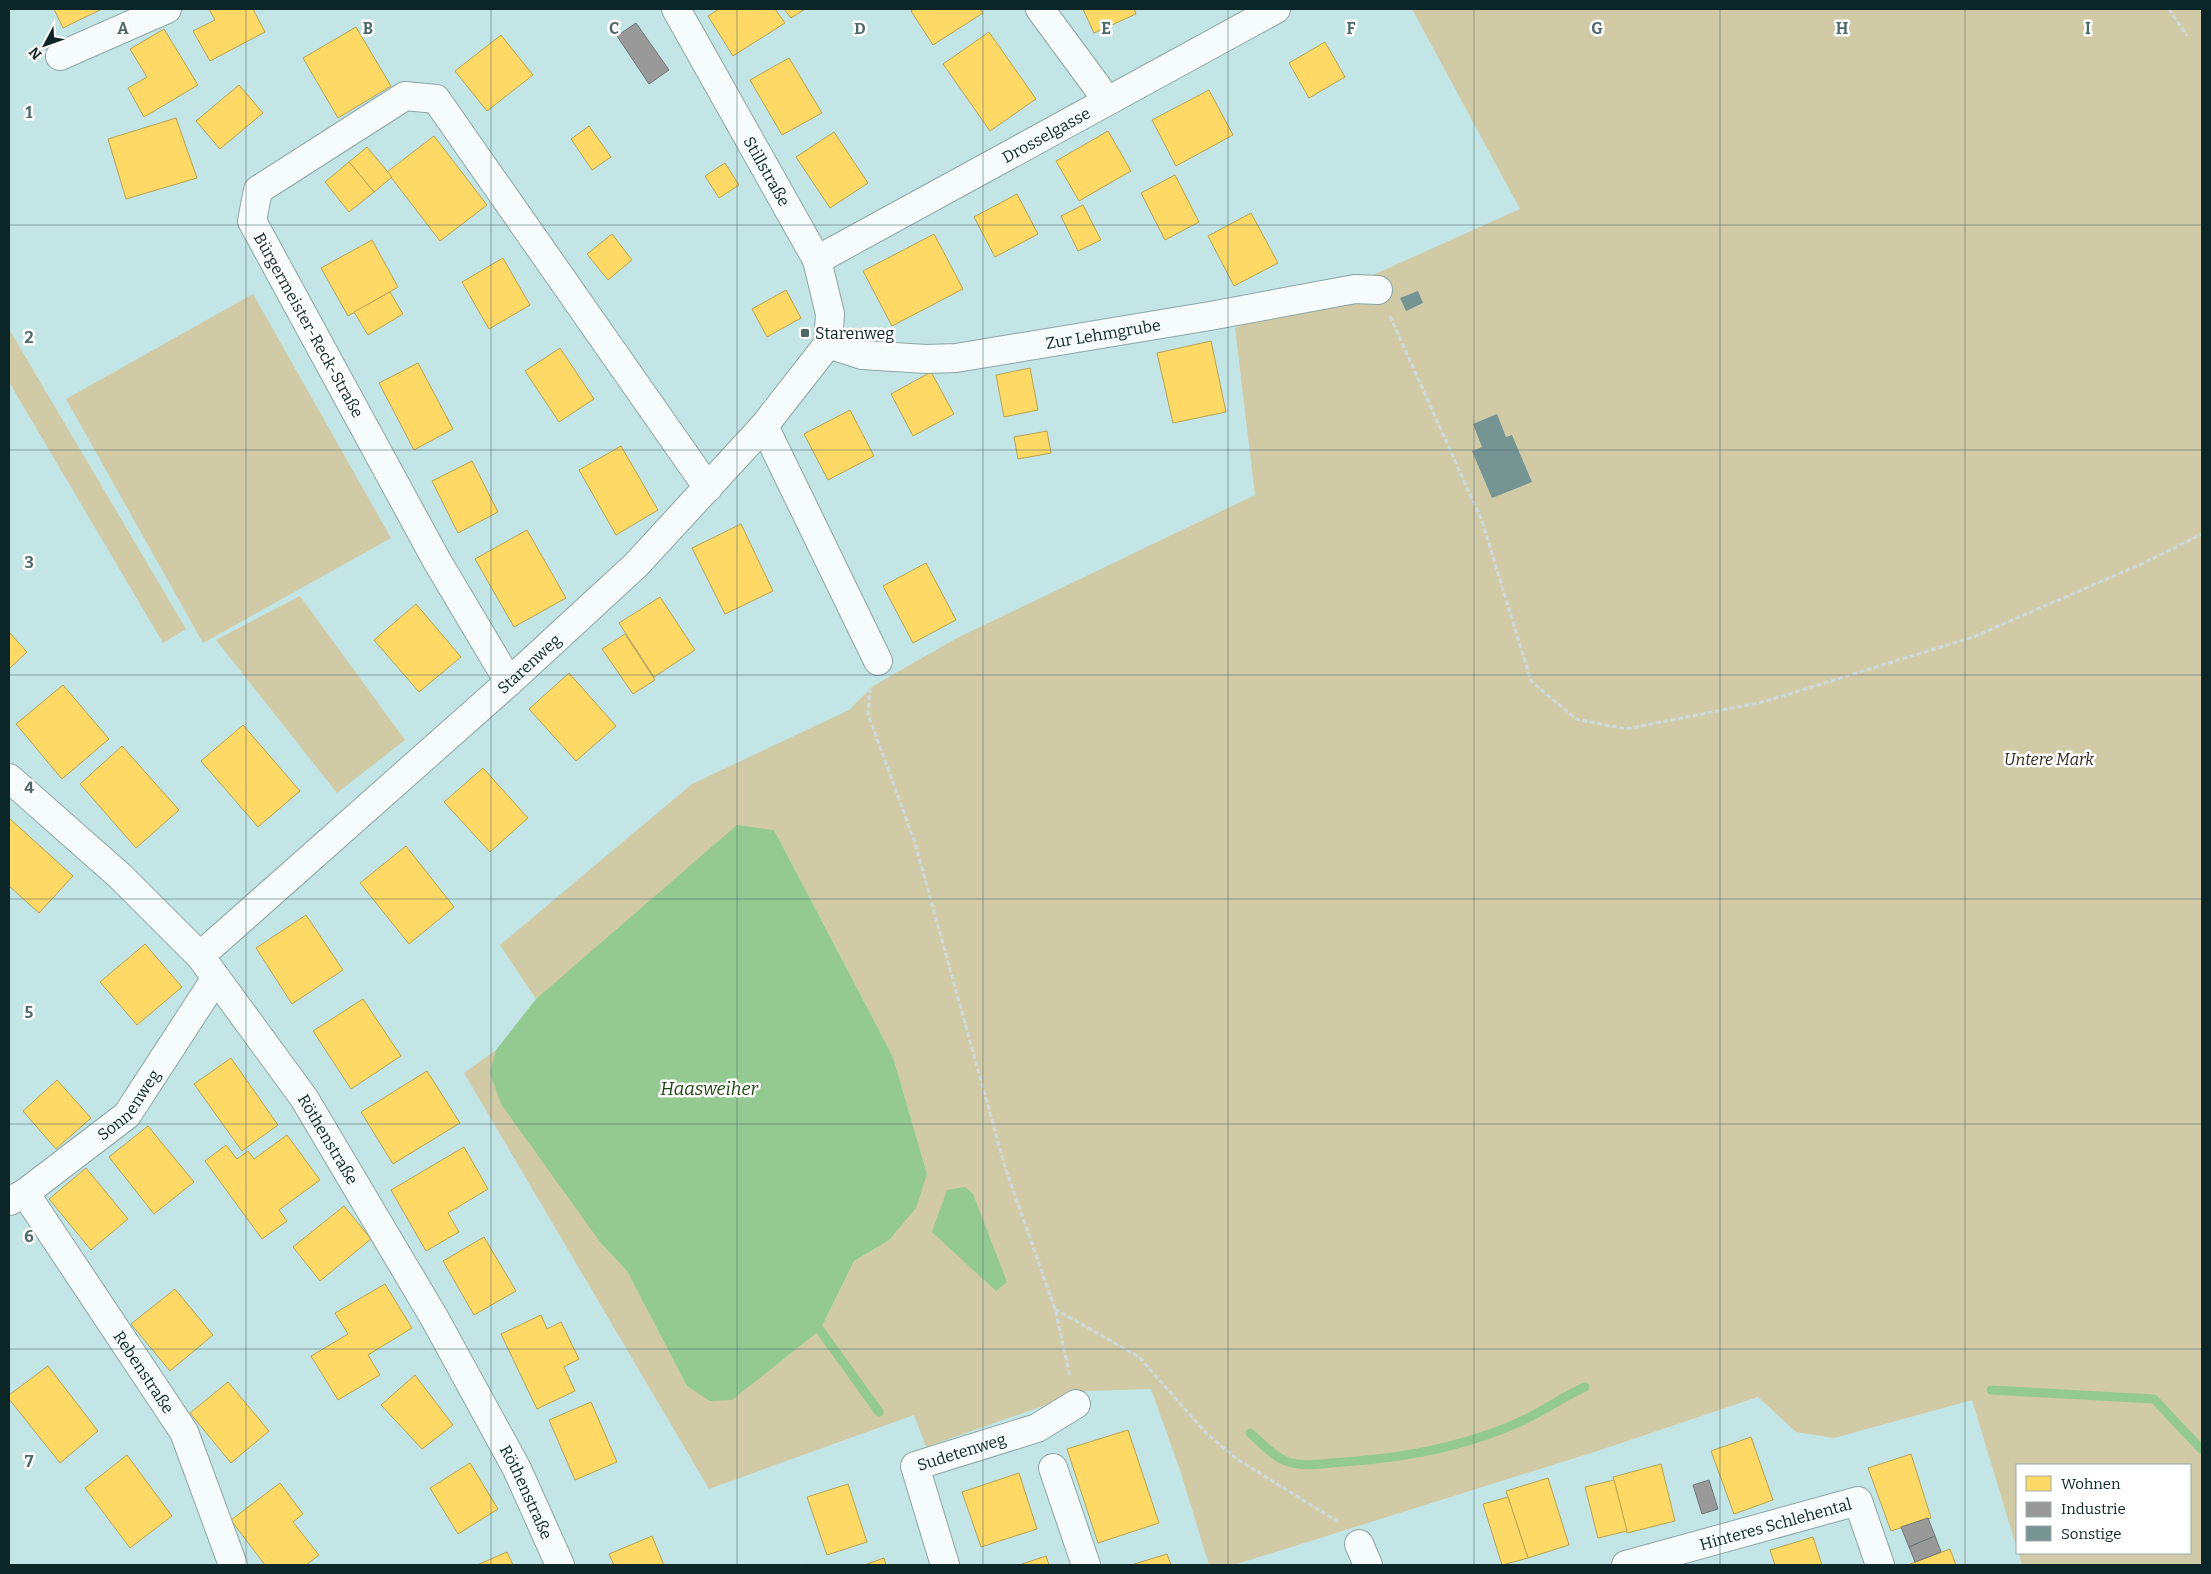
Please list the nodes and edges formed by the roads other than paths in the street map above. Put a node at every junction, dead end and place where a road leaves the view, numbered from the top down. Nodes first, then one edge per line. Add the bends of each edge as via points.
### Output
1 (167, 9) edge
2 (676, 9) edge
3 (1040, 9) edge
4 (1276, 9) edge
5 (60, 56) dead end
6 (1107, 100) junction
7 (817, 260) junction
8 (1378, 290) road end
9 (828, 344) junction
10 (764, 426) junction
11 (708, 488) junction
12 (878, 662) road end
13 (510, 682) junction
14 (9, 778) edge
15 (200, 956) junction
16 (216, 978) junction
17 (17, 1198) edge
18 (1076, 1404) road end
19 (1053, 1468) dead end
20 (233, 1565) edge
21 (560, 1565) edge
22 (945, 1565) edge
23 (1086, 1565) edge
24 (1626, 1565) edge
25 (1880, 1565) edge

1 - 5 street
2 - 7 street, Stillstraße
3 - 6 street
4 - 6 street, Drosselgasse
6 - 7 street, Drosselgasse
7 - 9 street, Stillstraße via 830,314
8 - 9 street, Zur Lehmgrube via 1355,289 956,358 862,354
9 - 10 street, Starenweg
10 - 11 street, Starenweg
10 - 12 street
11 - 13 street, Starenweg via 636,565
11 - 13 street, Bürgermeister-Reck-Straße via 436,99 405,96 258,190 252,221 437,560
13 - 15 street, Starenweg
14 - 15 street, Röthenstraße via 120,876
15 - 16 street, Röthenstraße
16 - 17 street, Sonnenweg via 127,1115
16 - 21 street, Röthenstraße via 304,1098 435,1319 517,1469
17 - 20 street, Rebenstraße via 184,1432
18 - 22 street, Sudetenweg via 1038,1428 915,1466
19 - 23 street
24 - 25 street, Hinteres Schlehental via 1858,1501

